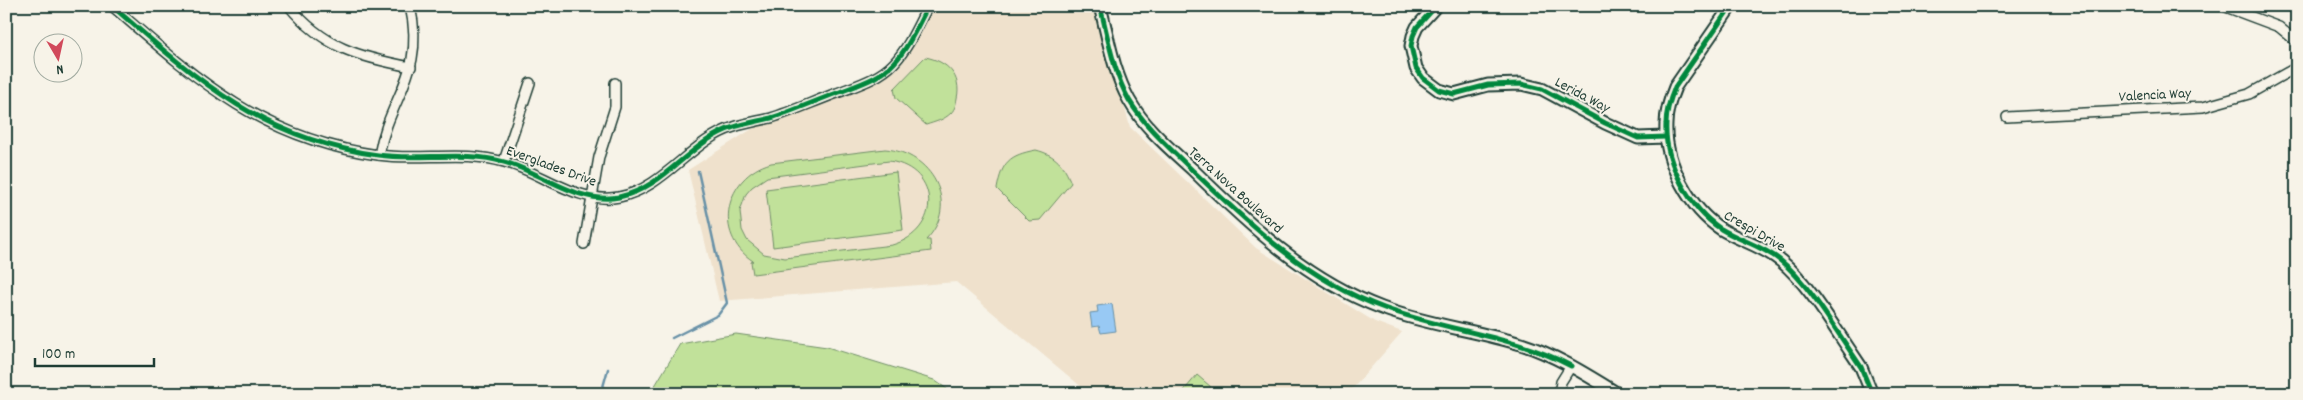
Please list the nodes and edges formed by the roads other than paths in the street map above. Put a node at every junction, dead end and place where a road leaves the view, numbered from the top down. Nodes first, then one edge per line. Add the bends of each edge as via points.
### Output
1 (112, 6) edge
2 (288, 6) edge
3 (410, 6) edge
4 (928, 6) edge
5 (1100, 6) edge
6 (1436, 6) edge
7 (1732, 6) edge
8 (2223, 6) edge
9 (2297, 42) edge
10 (411, 67) junction
11 (2297, 67) edge
12 (530, 83) dead end
13 (614, 83) dead end
14 (2007, 117) dead end
15 (1666, 137) junction
16 (378, 155) junction
17 (504, 161) junction
18 (591, 196) junction
19 (584, 244) dead end
20 (1571, 366) junction
21 (1559, 394) edge
22 (1618, 394) edge
23 (1872, 394) edge

1 - 16 street, Everglades Drive via 195,78 242,108 310,139
2 - 10 street via 309,28 334,45 362,56
3 - 10 street via 415,42
4 - 18 street, Everglades Drive via 895,62 874,78 783,114 719,133 640,190 616,198
5 - 20 street, Terra Nova Boulevard via 1121,84 1137,113 1259,233 1315,273 1366,301 1402,314 1521,344
6 - 15 street, Lerida Way via 1417,27 1411,46 1416,68 1439,90 1454,94 1488,85 1521,84 1542,89 1638,138
7 - 15 street, Crespi Drive via 1675,87 1667,110
8 - 9 street via 2279,27
10 - 16 street
11 - 14 street, Valencia Way via 2249,94 2203,107
12 - 17 street
13 - 18 street via 615,107 602,144
15 - 23 street, Crespi Drive via 1680,178 1702,213 1722,229 1771,253 1790,269 1861,367
16 - 17 street, Everglades Drive
17 - 18 street, Everglades Drive
18 - 19 street
20 - 21 street
20 - 22 street, Terra Nova Boulevard

